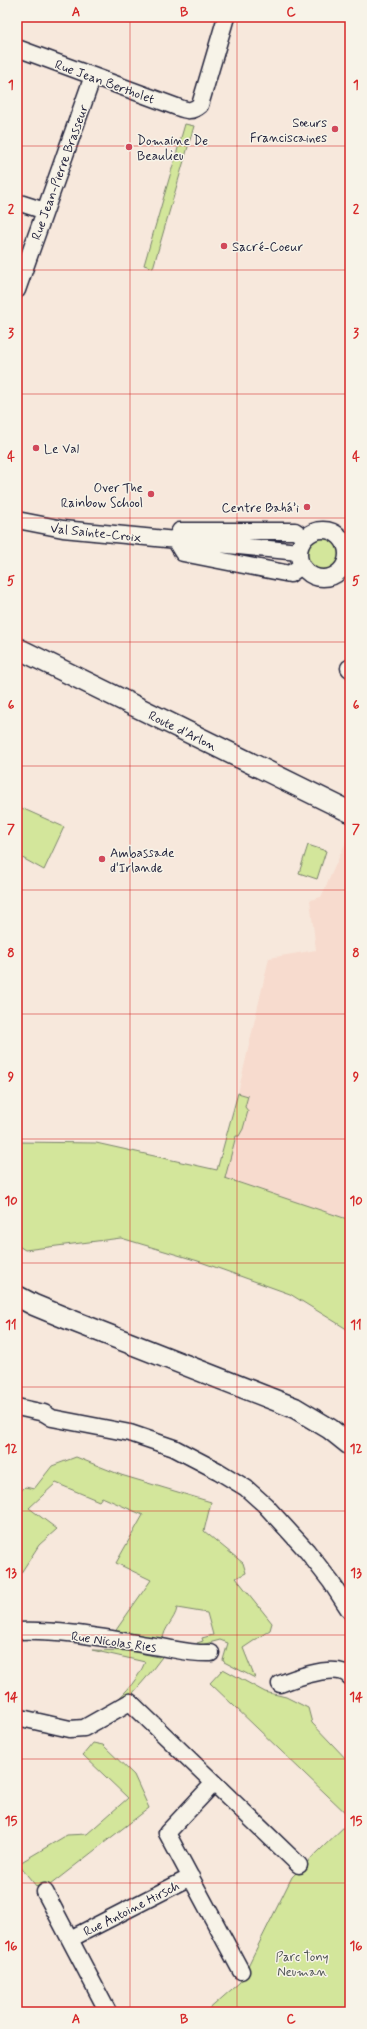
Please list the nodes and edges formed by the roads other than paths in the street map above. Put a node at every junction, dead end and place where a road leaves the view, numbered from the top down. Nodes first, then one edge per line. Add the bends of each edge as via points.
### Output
1 (226, 17) edge
2 (17, 48) edge
3 (93, 76) junction
4 (17, 202) edge
5 (45, 211) junction
6 (17, 290) edge
7 (17, 520) edge
8 (175, 540) junction
9 (347, 540) edge
10 (302, 552) junction
11 (346, 573) edge
12 (17, 648) edge
13 (350, 812) edge
14 (22, 1300) edge
15 (17, 1407) edge
16 (350, 1445) edge
17 (350, 1611) edge
18 (17, 1631) edge
19 (211, 1653) dead end
20 (350, 1677) edge
21 (280, 1684) dead end
22 (17, 1717) edge
23 (214, 1783) junction
24 (299, 1865) dead end
25 (191, 1877) junction
26 (45, 1892) dead end
27 (70, 1939) junction
28 (240, 1971) dead end
29 (108, 2012) edge

1 - 3 street, Rue Jean Bertholet via 200,105 194,110 188,111
2 - 3 street, Rue Jean Bertholet
3 - 5 street, Rue Jean-Pierre Brasseur
4 - 5 street
5 - 6 street, Rue Jean-Pierre Brasseur
7 - 8 street, Val Sainte-Croix via 57,528
8 - 10 street via 180,531 295,530
8 - 10 street via 183,553 290,574
9 - 10 street via 330,531 312,532
9 - 11 street
10 - 11 street via 307,573 316,578
12 - 13 main road, Route d'Arlon
14 - 16 main road via 295,1408 330,1429
15 - 17 street via 44,1413 52,1418 130,1433 174,1448 246,1488 265,1505 306,1551
18 - 19 street, Rue Nicolas Ries via 67,1634 155,1646 192,1654
20 - 21 street via 342,1672 330,1671 305,1675
22 - 23 street via 70,1729 84,1728 130,1702
23 - 24 street
23 - 25 street, Rue Antoine Hirsch via 167,1833
25 - 27 street, Rue Antoine Hirsch
25 - 28 street, Rue Antoine Hirsch
26 - 27 street, Rue Antoine Hirsch
27 - 29 street, Rue Antoine Hirsch

